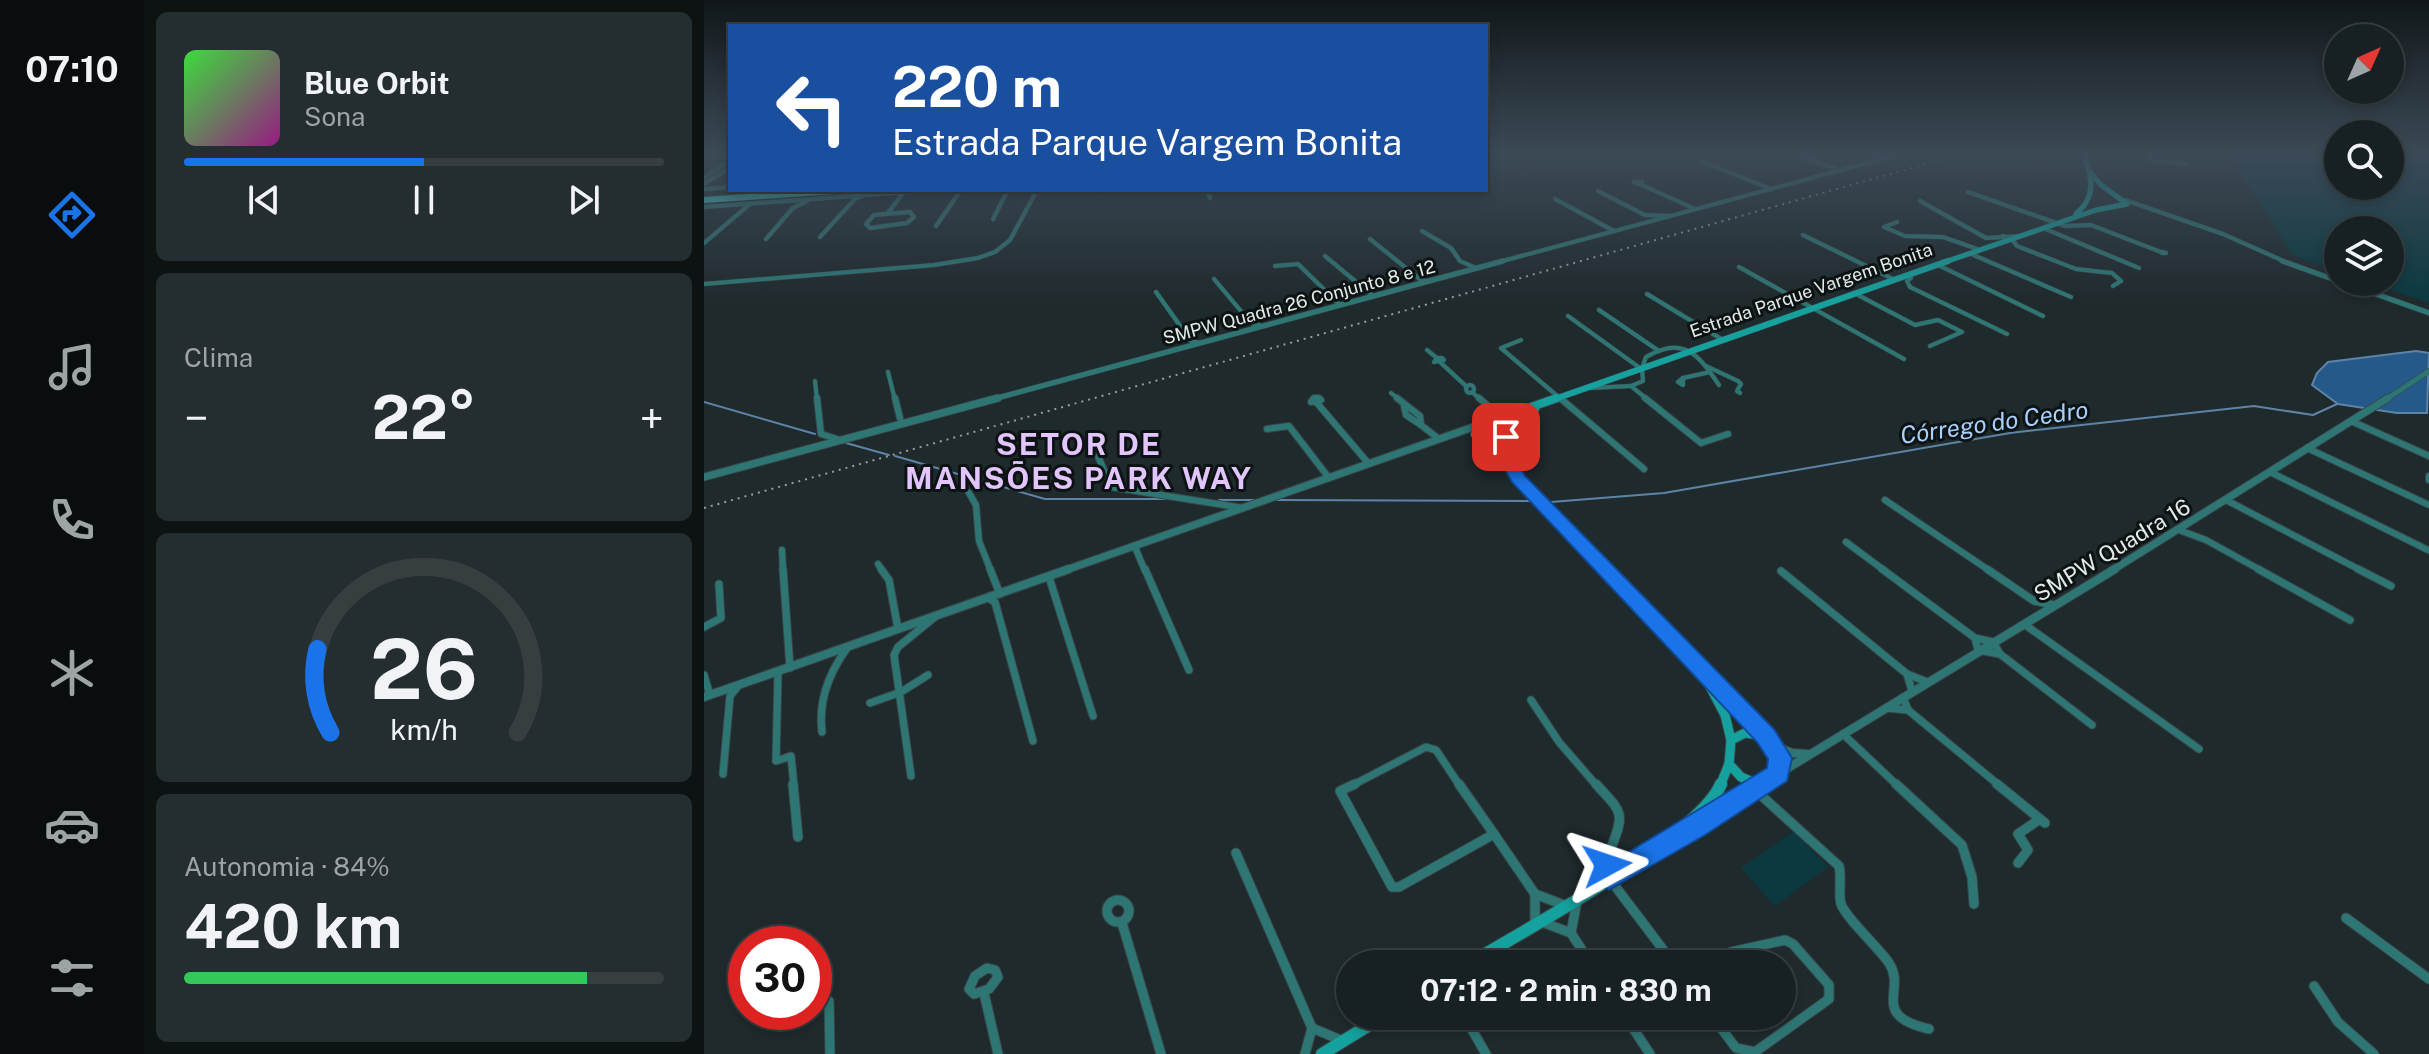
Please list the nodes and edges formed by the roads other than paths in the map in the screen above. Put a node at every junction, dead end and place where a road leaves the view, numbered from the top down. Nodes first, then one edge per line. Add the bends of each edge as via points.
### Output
1 (761, 203) edge
2 (799, 203) edge
3 (846, 203) edge
4 (895, 203) edge
5 (951, 203) edge
6 (1001, 203) edge
7 (1030, 203) edge
8 (1562, 203) edge
9 (1622, 203) edge
10 (1679, 203) edge
11 (1713, 203) edge
12 (1924, 203) edge
13 (2000, 203) edge
14 (2085, 203) edge
15 (2110, 203) edge
16 (2127, 203) edge
17 (2134, 203) edge
18 (750, 204) junction
19 (704, 207) edge
20 (2119, 207) junction
21 (1691, 209) junction
22 (888, 213) junction
23 (2163, 214) junction
24 (1669, 216) junction
25 (993, 219) dead end
26 (2069, 219) junction
27 (1897, 222) dead end
28 (2058, 223) junction
29 (936, 226) dead end
30 (2046, 230) junction
31 (1422, 231) dead end
32 (1607, 231) junction
33 (1803, 235) dead end
34 (2003, 236) junction
35 (2021, 236) junction
36 (820, 237) dead end
37 (766, 239) dead end
38 (1370, 239) dead end
39 (2013, 241) junction
40 (704, 245) edge
41 (1980, 250) junction
42 (2161, 252) dead end
43 (1971, 254) junction
44 (1325, 256) dead end
45 (1275, 266) dead end
46 (1739, 267) dead end
47 (1468, 268) junction
48 (1937, 268) junction
49 (2139, 268) dead end
50 (2324, 275) edge
51 (1910, 276) junction
52 (1214, 279) dead end
53 (1895, 280) junction
54 (1422, 282) junction
55 (704, 284) edge
56 (2113, 286) dead end
57 (1156, 292) dead end
58 (1647, 294) dead end
59 (1856, 294) junction
60 (1369, 296) junction
61 (2382, 296) edge
62 (2071, 297) dead end
63 (1340, 305) junction
64 (1813, 309) junction
65 (1599, 310) dead end
66 (2429, 313) edge
67 (1568, 316) dead end
68 (2043, 316) dead end
69 (1250, 327) junction
70 (2007, 334) dead end
71 (1521, 340) dead end
72 (1723, 340) junction
73 (1190, 343) junction
74 (1930, 346) dead end
75 (1427, 350) dead end
76 (1693, 350) junction
77 (1659, 351) junction
78 (1904, 359) dead end
79 (1641, 368) junction
80 (1708, 369) junction
81 (2429, 371) edge
82 (888, 372) dead end
83 (1683, 378) dead end
84 (815, 381) dead end
85 (1719, 385) dead end
86 (1631, 386) junction
87 (1586, 388) junction
88 (1391, 393) dead end
89 (1740, 393) dead end
90 (1562, 396) junction
91 (1317, 403) dead end
92 (1493, 417) junction
93 (900, 418) junction
94 (912, 421) junction
95 (2351, 421) junction
96 (893, 426) junction
97 (1267, 429) dead end
98 (1478, 433) junction
99 (1508, 433) junction
100 (1728, 434) dead end
101 (1439, 439) junction
102 (827, 442) junction
103 (2307, 448) junction
104 (1098, 456) dead end
105 (2429, 456) edge
106 (1369, 464) junction
107 (1644, 469) dead end
108 (2272, 473) junction
109 (704, 477) edge
110 (1329, 478) junction
111 (1518, 479) junction
112 (969, 493) dead end
113 (1885, 500) dead end
114 (2228, 501) junction
115 (2429, 505) edge
116 (1243, 508) junction
117 (2183, 528) junction
118 (1846, 542) dead end
119 (1135, 547) junction
120 (782, 550) dead end
121 (2429, 552) edge
122 (878, 564) dead end
123 (1781, 571) dead end
124 (1049, 577) junction
125 (719, 584) dead end
126 (2391, 586) dead end
127 (1001, 593) junction
128 (991, 600) junction
129 (2034, 601) junction
130 (2054, 605) junction
131 (2040, 614) junction
132 (936, 616) junction
133 (2350, 620) dead end
134 (2024, 624) junction
135 (704, 627) edge
136 (898, 629) junction
137 (1975, 638) junction
138 (1993, 642) junction
139 (847, 648) junction
140 (1978, 650) junction
141 (2000, 654) junction
142 (826, 655) junction
143 (835, 664) junction
144 (1697, 665) junction
145 (790, 668) junction
146 (1189, 670) dead end
147 (778, 672) junction
148 (1907, 674) junction
149 (704, 675) edge
150 (928, 675) dead end
151 (1927, 682) junction
152 (1912, 691) junction
153 (901, 692) junction
154 (728, 693) junction
155 (707, 696) edge
156 (1903, 697) junction
157 (1531, 700) dead end
158 (870, 703) dead end
159 (1886, 708) junction
160 (1908, 710) junction
161 (1093, 716) dead end
162 (2092, 725) dead end
163 (822, 732) dead end
164 (1843, 734) junction
165 (1766, 736) junction
166 (1731, 740) junction
167 (1033, 741) dead end
168 (1775, 746) junction
169 (2199, 749) dead end
170 (1810, 754) junction
171 (1729, 764) junction
172 (723, 774) dead end
173 (1778, 774) junction
174 (911, 776) dead end
175 (1757, 787) junction
176 (1494, 834) junction
177 (798, 837) dead end
178 (1611, 848) junction
179 (1654, 850) junction
180 (1236, 853) dead end
181 (2018, 863) dead end
182 (1627, 866) junction
183 (1609, 878) junction
184 (1535, 894) junction
185 (1579, 896) junction
186 (1974, 904) dead end
187 (1564, 905) junction
188 (2346, 918) dead end
189 (1537, 922) junction
190 (1122, 923) dead end
191 (1571, 933) junction
192 (1492, 950) edge
193 (1582, 950) edge
194 (1663, 950) edge
195 (1740, 950) edge
196 (2429, 979) edge
197 (2314, 986) dead end
198 (984, 993) dead end
199 (1796, 1023) edge
200 (1312, 1028) junction
201 (1929, 1029) dead end
202 (830, 1030) edge
203 (1361, 1030) edge
204 (1473, 1030) edge
205 (1634, 1030) edge
206 (1722, 1030) edge
207 (1786, 1030) edge
208 (1343, 1041) junction
209 (830, 1054) edge
210 (998, 1054) edge
211 (1161, 1054) edge
212 (1305, 1054) edge
213 (1322, 1054) edge
214 (1486, 1054) edge
215 (1650, 1054) edge
216 (2374, 1054) edge

1 - 18 street
2 - 37 street
3 - 36 street
4 - 22 street
5 - 29 street
6 - 25 street
7 - 55 street via 1010,240 978,258
8 - 32 street
9 - 24 street via 1645,215
10 - 21 street
11 - 21 street, SMPW Quadra 26 Conjunto 8 e 12
12 - 34 street via 1986,238
13 - 28 street
14 - 26 main road, Estrada Parque Vargem Bonita
15 - 20 main road
16 - 20 main road
17 - 23 street
18 - 19 street
18 - 40 street
20 - 23 street
20 - 26 main road, Estrada Parque Vargem Bonita
21 - 24 street, SMPW Quadra 26 Conjunto 8 e 12
22 - 22 street via 874,215 866,224 900,225 914,217 910,212
23 - 50 street
24 - 32 street, SMPW Quadra 26 Conjunto 8 e 12
26 - 28 main road, Estrada Parque Vargem Bonita
27 - 41 street via 1884,227 1905,236 1943,237
28 - 30 main road, Estrada Parque Vargem Bonita
28 - 42 street via 2089,225
30 - 35 main road, Estrada Parque Vargem Bonita
30 - 49 street
31 - 47 street via 1451,248
32 - 47 street, SMPW Quadra 26 Conjunto 8 e 12
33 - 53 street
34 - 35 street
34 - 39 street
35 - 39 main road, Estrada Parque Vargem Bonita
38 - 54 street
39 - 41 main road, Estrada Parque Vargem Bonita
39 - 56 street via 2076,269 2112,273 2121,281
41 - 43 main road, Estrada Parque Vargem Bonita
43 - 48 main road, Estrada Parque Vargem Bonita
43 - 62 street
44 - 60 street
45 - 63 street via 1298,264
46 - 64 street
47 - 54 street, SMPW Quadra 26 Conjunto 8 e 12
48 - 51 main road, Estrada Parque Vargem Bonita
48 - 68 street
51 - 53 main road, Estrada Parque Vargem Bonita
51 - 70 street via 1910,287
52 - 69 street
53 - 59 main road, Estrada Parque Vargem Bonita
54 - 60 street, SMPW Quadra 26 Conjunto 8 e 12
57 - 73 street
58 - 72 street
59 - 64 main road, Estrada Parque Vargem Bonita
59 - 74 street via 1917,326 1938,320 1962,332
60 - 63 street, SMPW Quadra 26 Conjunto 8 e 12
61 - 66 street
63 - 69 street, SMPW Quadra 26 Conjunto 8 e 12
64 - 72 main road, Estrada Parque Vargem Bonita
64 - 78 street
65 - 77 street
67 - 79 street
69 - 73 street, SMPW Quadra 26 Conjunto 8 e 12
71 - 90 street via 1501,348
72 - 76 main road, Estrada Parque Vargem Bonita
73 - 94 street, SMPW Quadra 26 Conjunto 8 e 12
75 - 92 street
76 - 77 street
76 - 79 main road, Estrada Parque Vargem Bonita
76 - 80 street
77 - 79 street via 1646,357
79 - 86 street via 1643,381
79 - 87 main road, Estrada Parque Vargem Bonita
80 - 83 street
80 - 85 street
80 - 89 street via 1738,381
81 - 95 street, SMPW Quadra 16
82 - 93 street
84 - 102 street via 821,434
86 - 87 street
86 - 100 street via 1701,443
87 - 90 main road, Estrada Parque Vargem Bonita
88 - 101 street via 1406,415
90 - 92 main road, Estrada Parque Vargem Bonita
90 - 99 main road, Estrada Parque Vargem Bonita via 1525,415
90 - 107 street
91 - 106 street
92 - 98 main road, Estrada Parque Vargem Bonita
92 - 99 main road
93 - 94 street
93 - 96 street
94 - 96 street, SMPW Quadra 26 Conjunto 8 e 12
95 - 103 street, SMPW Quadra 16
95 - 105 street
96 - 102 street, SMPW Quadra 26 Conjunto 8 e 12
97 - 110 street via 1289,426
98 - 99 main road
98 - 101 street
98 - 111 main road
99 - 111 main road via 1506,456
101 - 106 street
102 - 109 street, SMPW Quadra 26 Conjunto 8 e 12
103 - 108 street, SMPW Quadra 16
103 - 115 street
104 - 116 street via 1111,487
106 - 110 street
108 - 114 street, SMPW Quadra 16
108 - 121 street
110 - 116 street
111 - 144 main road
112 - 127 street via 976,505 979,541
113 - 129 street
114 - 117 street, SMPW Quadra 16
114 - 126 street
116 - 119 street
117 - 130 street, SMPW Quadra 16
117 - 133 street
118 - 137 street
119 - 124 street
119 - 146 street
120 - 145 street
122 - 136 street via 889,580
123 - 148 street
124 - 127 street
124 - 161 street
125 - 135 street via 721,618
127 - 128 street
128 - 132 street
128 - 167 street
129 - 130 street
129 - 131 street
130 - 131 street, SMPW Quadra 16
131 - 134 street, SMPW Quadra 16
132 - 136 street
132 - 153 street via 895,651
134 - 138 street, SMPW Quadra 16
134 - 169 street
136 - 139 street
137 - 138 street
137 - 140 street
138 - 140 street, SMPW Quadra 16
138 - 141 street
139 - 142 street
139 - 143 street
140 - 141 street
140 - 151 street, SMPW Quadra 16
141 - 162 street
142 - 143 street
142 - 145 street
143 - 163 street via 820,708
144 - 165 main road
144 - 166 main road via 1725,715
145 - 147 street
147 - 154 street
147 - 177 street via 776,761 791,756
148 - 151 street
148 - 152 street
149 - 155 street
150 - 153 street
151 - 152 street, SMPW Quadra 16
152 - 156 street, SMPW Quadra 16
153 - 158 street
153 - 174 street
154 - 155 street
154 - 172 street
156 - 159 street, SMPW Quadra 16
156 - 160 street
157 - 178 street via 1559,742 1618,809 1621,823
159 - 160 street
159 - 164 street, SMPW Quadra 16
160 - 181 street via 2043,821 2018,834 2028,850
164 - 170 street, SMPW Quadra 16
164 - 186 street via 1962,845
165 - 166 main road via 1745,733
165 - 168 main road
166 - 171 main road
168 - 170 street
168 - 173 main road
170 - 173 street, SMPW Quadra 16
171 - 175 main road
171 - 179 main road via 1702,812
173 - 175 main road
175 - 179 main road
175 - 201 street via 1839,866 1841,904 1892,966 1898,1015 1908,1024
176 - 176 street via 1431,747 1340,791 1392,887
176 - 184 street
178 - 182 street
178 - 183 street
179 - 182 main road
180 - 200 street
182 - 183 main road
183 - 185 main road
183 - 194 street
184 - 187 street
184 - 189 street
185 - 187 main road
185 - 191 street
187 - 189 main road
188 - 196 street
189 - 191 street
189 - 192 main road
190 - 211 street
191 - 193 street
195 - 199 street via 1788,940 1829,985 1829,999
197 - 216 street via 2338,1022
198 - 210 street
200 - 208 street
200 - 212 street
202 - 209 street
203 - 208 main road
204 - 214 street
205 - 215 street
206 - 207 street via 1736,1048 1755,1052
208 - 213 main road

